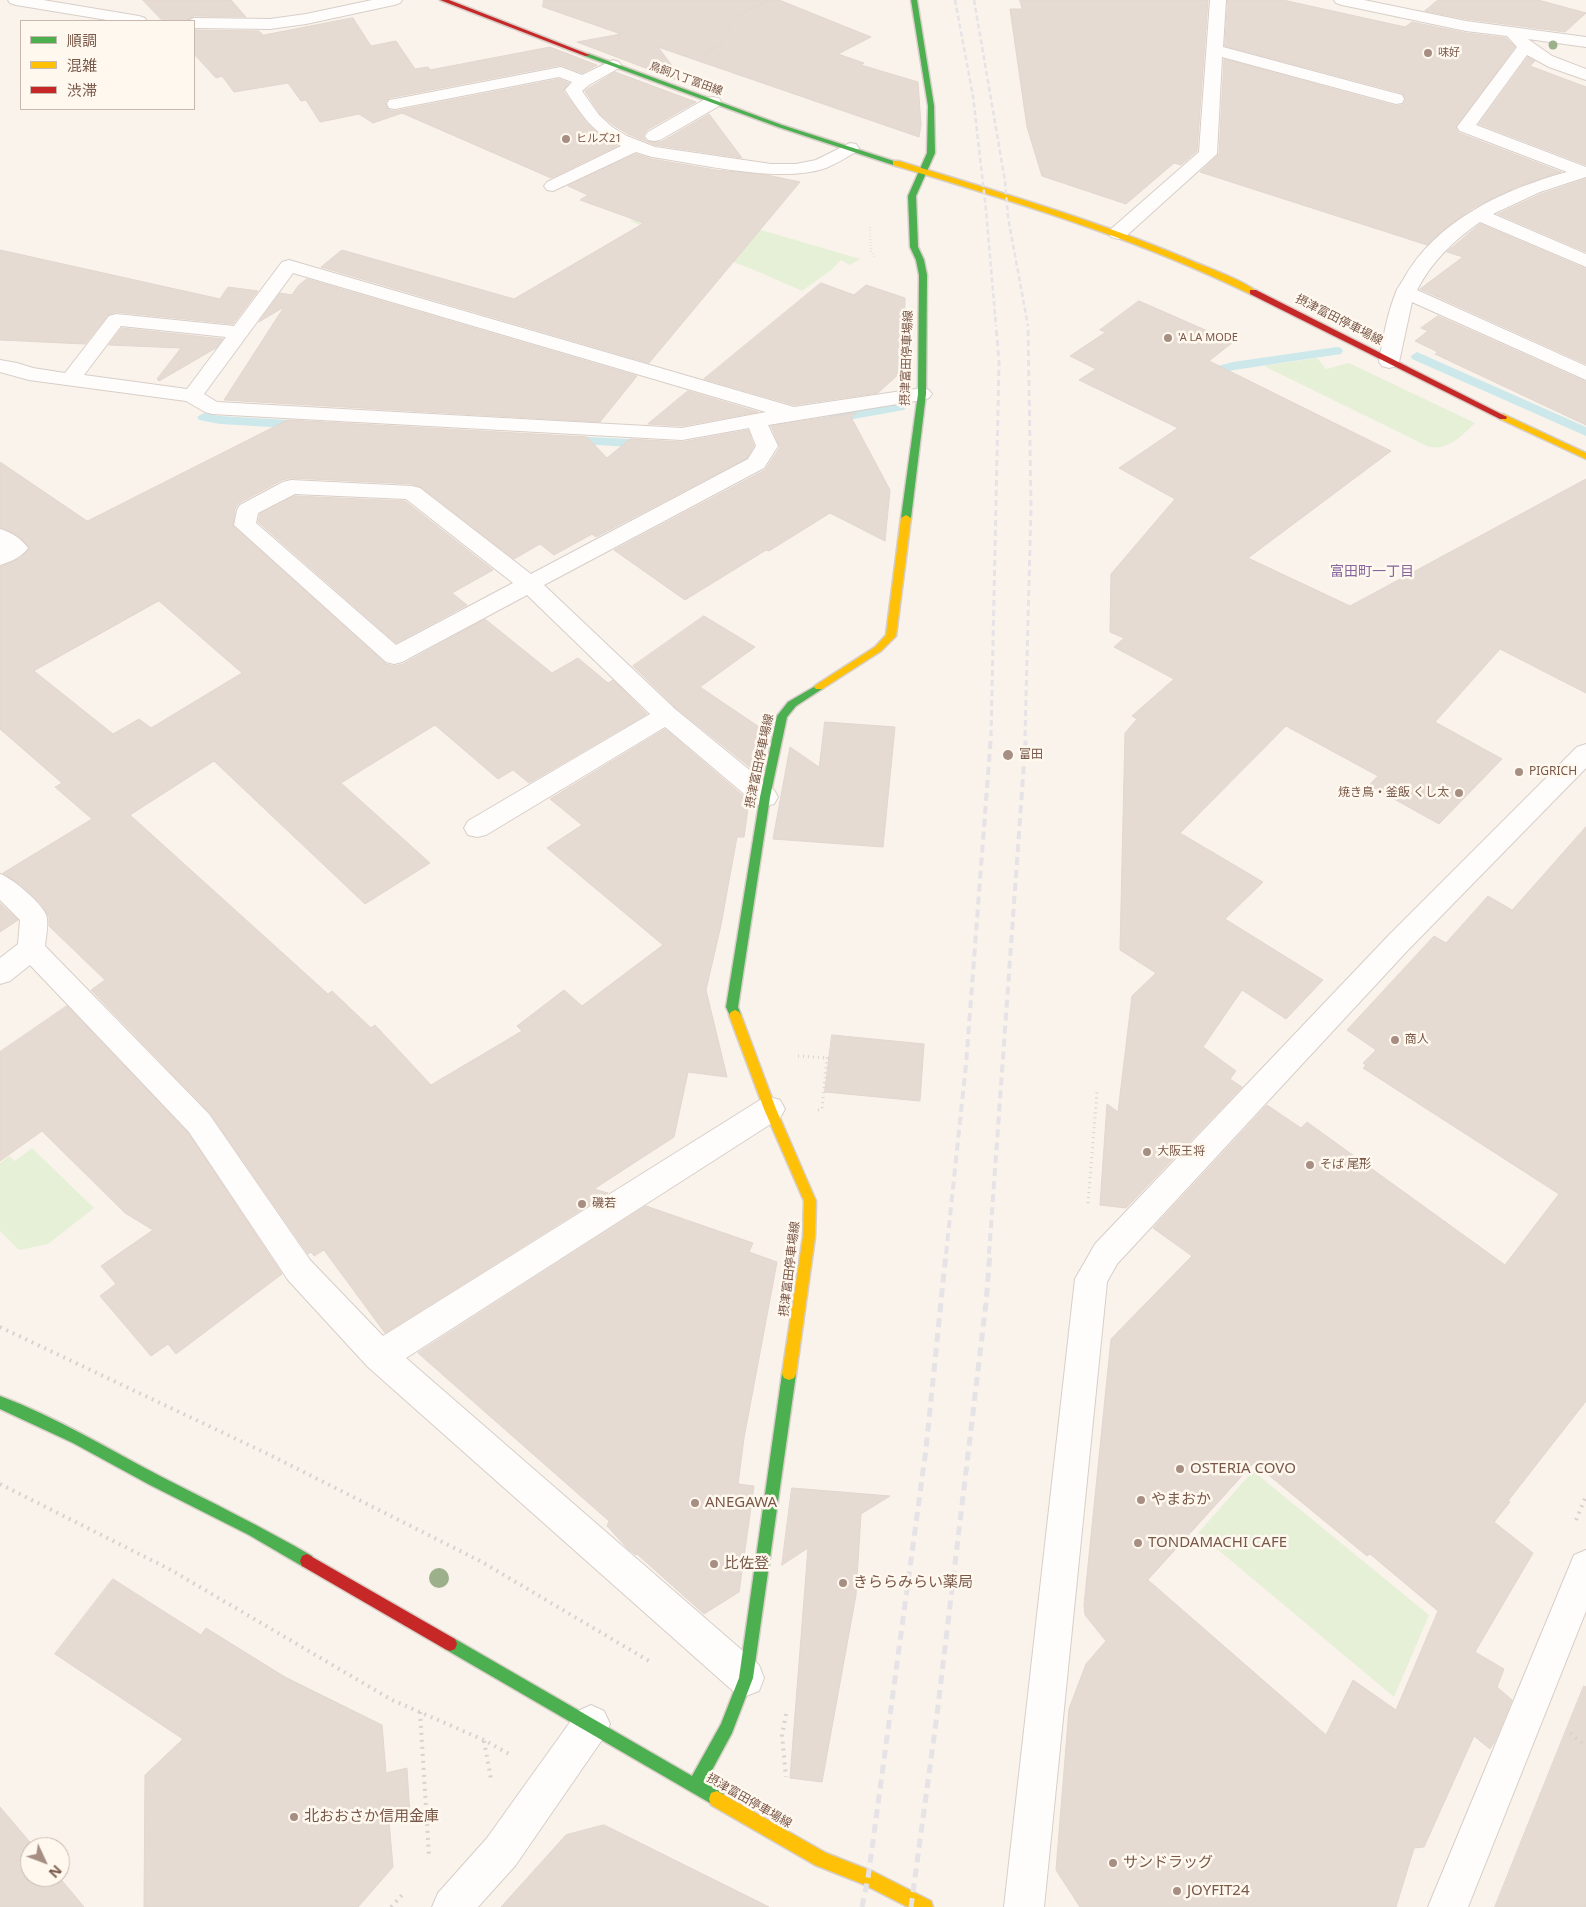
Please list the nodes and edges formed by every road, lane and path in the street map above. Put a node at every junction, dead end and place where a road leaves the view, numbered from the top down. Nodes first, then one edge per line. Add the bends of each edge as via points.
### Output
1 (16, 0) edge
2 (394, 0) edge
3 (443, 0) edge
4 (768, 0) edge
5 (914, 0) edge
6 (1218, 0) edge
7 (1342, 0) edge
8 (133, 20) edge
9 (195, 23) edge
10 (1513, 32) junction
11 (1586, 42) edge
12 (1525, 47) junction
13 (1215, 50) junction
14 (702, 56) dead end
15 (613, 65) junction
16 (1586, 75) edge
17 (583, 81) junction
18 (1396, 99) dead end
19 (713, 102) junction
20 (395, 104) dead end
21 (654, 136) dead end
22 (635, 146) junction
23 (850, 148) junction
24 (924, 172) junction
25 (1585, 172) edge
26 (553, 186) dead end
27 (1479, 214) junction
28 (1118, 233) junction
29 (1586, 261) edge
30 (1405, 292) junction
31 (239, 332) junction
32 (1389, 362) junction
33 (0, 366) edge
34 (1586, 374) edge
35 (71, 379) junction
36 (922, 394) junction
37 (192, 396) junction
38 (792, 414) junction
39 (756, 420) junction
40 (1586, 456) edge
41 (0, 536) edge
42 (0, 558) edge
43 (529, 584) junction
44 (666, 715) junction
45 (1586, 753) edge
46 (765, 797) junction
47 (477, 828) dead end
48 (0, 884) edge
49 (31, 949) junction
50 (0, 973) edge
51 (827, 1057) dead end
52 (1097, 1092) dead end
53 (770, 1109) junction
54 (811, 1112) dead end
55 (1088, 1204) dead end
56 (0, 1327) edge
57 (380, 1356) junction
58 (0, 1402) edge
59 (0, 1484) edge
60 (1586, 1567) edge
61 (650, 1662) dead end
62 (746, 1678) junction
63 (420, 1712) junction
64 (591, 1724) junction
65 (553, 1778) junction
66 (695, 1786) junction
67 (429, 1864) dead end
68 (452, 1907) edge
69 (925, 1907) edge
70 (1024, 1907) edge
71 (1448, 1907) edge

1 - 8 street
2 - 9 street via 270,24
3 - 15 main road, 鳥飼八丁富田線
4 - 14 path via 741,14 721,44
5 - 24 main road via 932,106 931,152
6 - 13 street
7 - 10 street via 1466,26
10 - 11 street
10 - 12 street
12 - 16 street
12 - 25 street via 1466,127
13 - 18 street
13 - 28 street via 1208,154
15 - 17 street
15 - 19 main road, 鳥飼八丁富田線
17 - 20 street via 561,72
17 - 22 street via 573,90 594,119 606,130
19 - 21 street
19 - 23 main road, 鳥飼八丁富田線
22 - 23 street via 652,152 784,169 810,168
22 - 26 street
23 - 24 main road, 鳥飼八丁富田線
24 - 28 main road, 摂津富田停車場線
24 - 36 main road, 摂津富田停車場線 via 912,196 914,247 923,275
25 - 27 street via 1523,192
27 - 29 street
27 - 30 street via 1448,237 1424,263
28 - 32 main road, 摂津富田停車場線 via 1228,279
30 - 32 street
30 - 34 street
31 - 35 street via 116,320
31 - 37 street
31 - 38 street via 289,266
32 - 40 main road, 摂津富田停車場線
33 - 35 street via 29,374
35 - 37 street
36 - 38 street
36 - 46 main road, 摂津富田停車場線 via 891,636 878,649 792,704 785,712
37 - 39 street via 212,408 682,434
38 - 39 street
39 - 43 street via 767,446 756,462
41 - 42 street via 17,548
43 - 43 street via 412,493 291,487 248,510 245,525 394,656
43 - 44 street
44 - 46 street
44 - 47 street
45 - 70 street via 1384,957 1106,1254 1091,1278
46 - 53 main road, 摂津富田停車場線 via 732,1007
48 - 49 street via 34,917
49 - 50 street
49 - 57 street via 199,1123 299,1270
51 - 54 path via 822,1109
52 - 55 path
53 - 57 street
53 - 62 main road, 摂津富田停車場線 via 810,1201 811,1212
56 - 61 path via 270,1455 482,1562
57 - 62 street
58 - 64 main road via 86,1442 254,1530
59 - 63 path via 171,1570 392,1700
60 - 71 street
62 - 66 main road, 摂津富田停車場線 via 726,1728
63 - 65 path via 484,1740
63 - 67 path
64 - 65 street
64 - 66 main road
65 - 68 street via 501,1852
66 - 69 main road, 摂津富田停車場線 via 821,1860 868,1878

